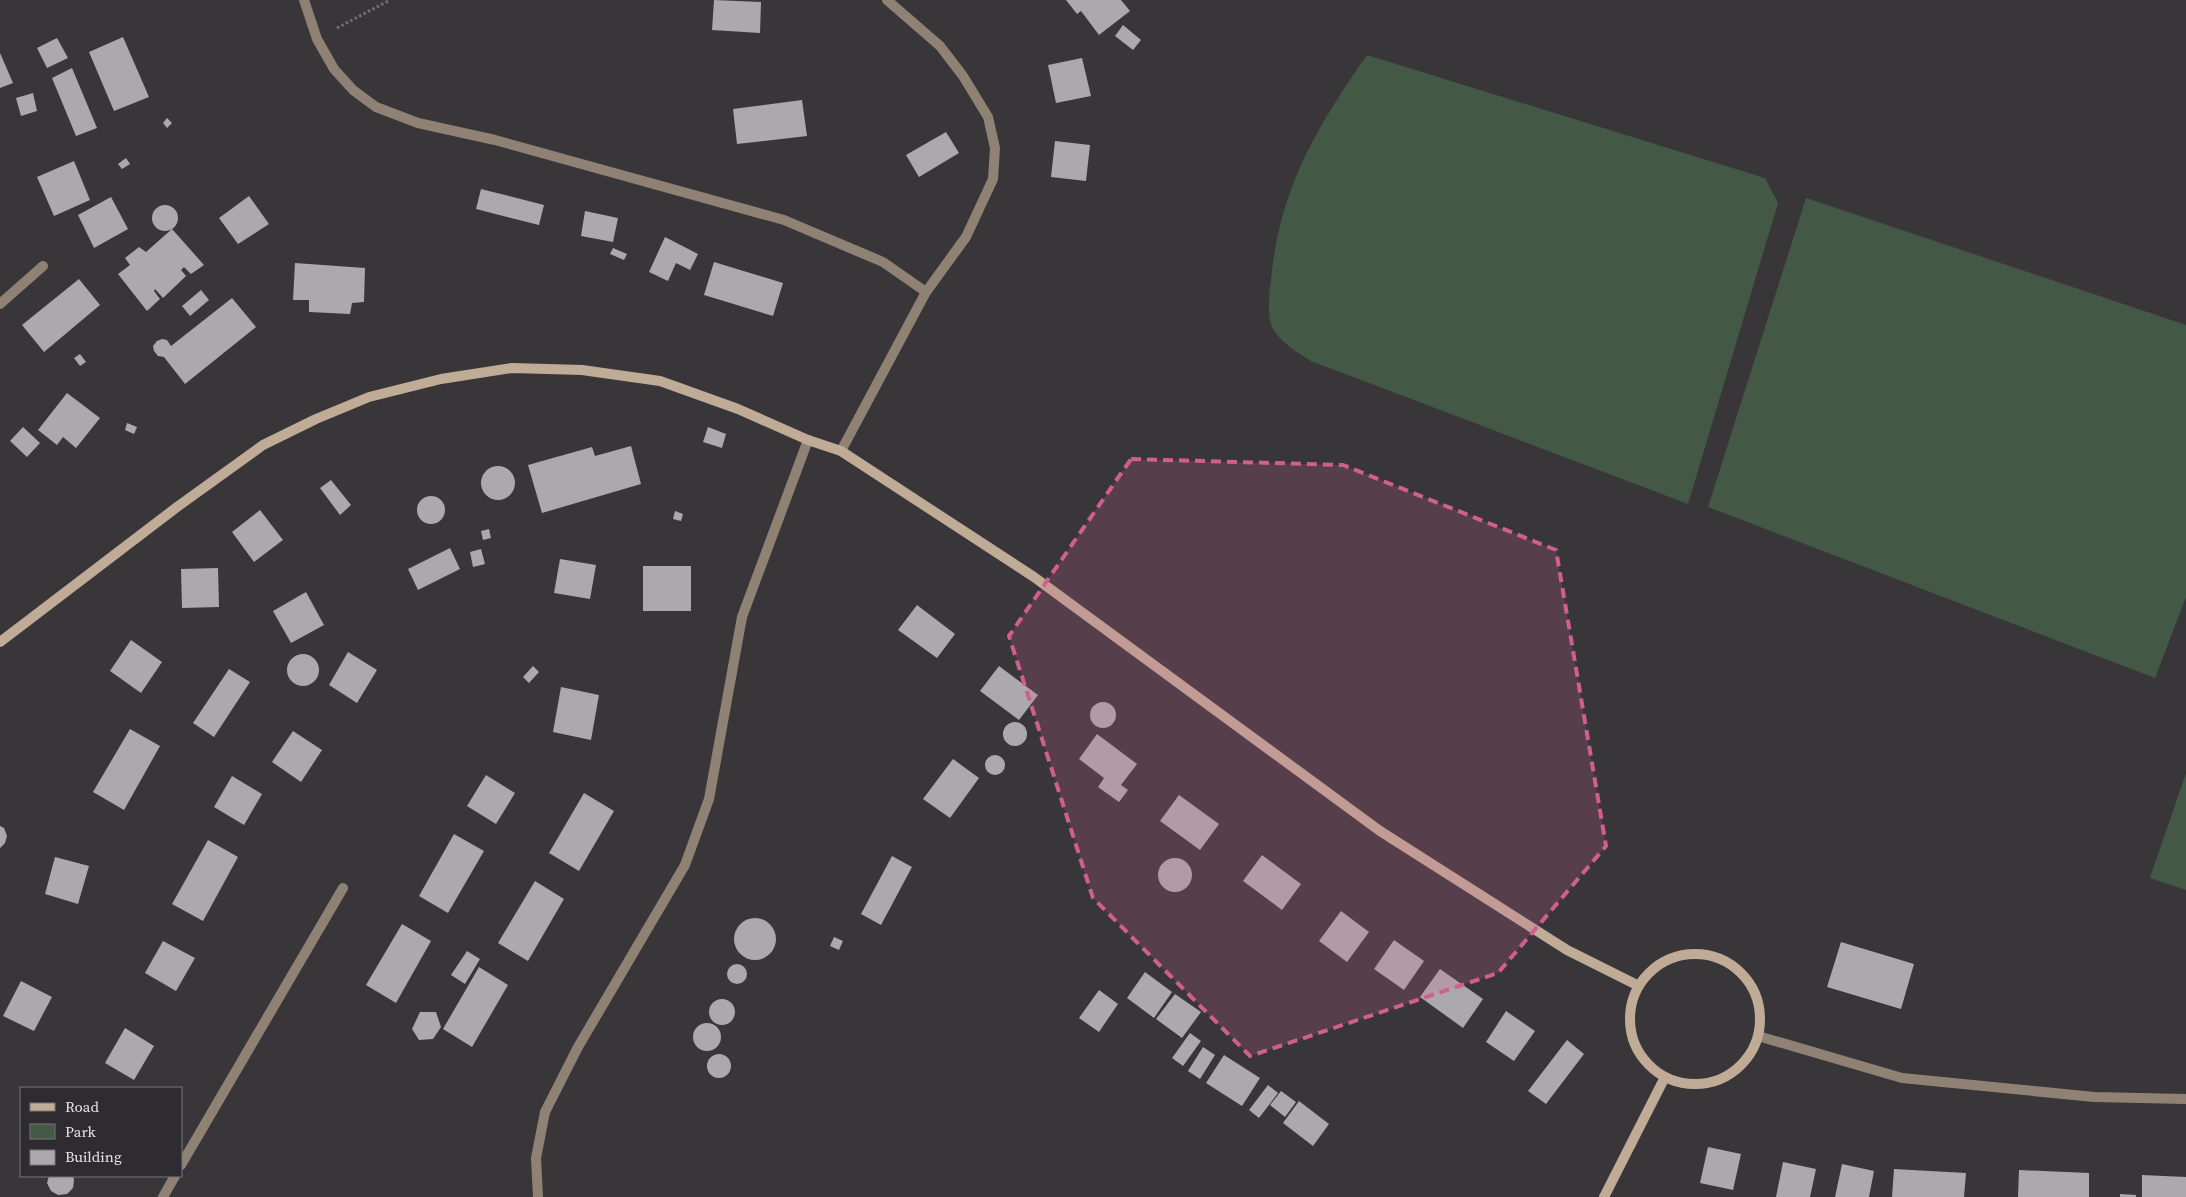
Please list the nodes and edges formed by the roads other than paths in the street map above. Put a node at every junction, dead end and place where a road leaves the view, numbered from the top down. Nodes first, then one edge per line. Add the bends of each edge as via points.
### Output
1 (304, 0) edge
2 (887, 0) edge
3 (43, 266) dead end
4 (926, 292) junction
5 (0, 304) edge
6 (808, 440) junction
7 (841, 451) junction
8 (0, 642) edge
9 (343, 888) dead end
10 (1639, 986) junction
11 (1758, 1036) junction
12 (1664, 1077) junction
13 (2186, 1098) edge
14 (182, 1163) edge
15 (174, 1177) edge
16 (163, 1197) edge
17 (538, 1197) edge
18 (1604, 1197) edge

1 - 4 street via 316,39 334,69 352,90 376,106 418,123 496,140 784,220 883,262
2 - 4 street via 940,46 963,76 988,117 995,148 993,179 966,237
3 - 5 street
4 - 7 street
6 - 7 street
6 - 8 street via 738,409 660,381 582,370 512,368 441,379 369,397 263,445
6 - 17 street via 742,617 709,799 685,865 578,1047 545,1112 536,1158
7 - 10 street via 1034,577 1380,831 1567,950
9 - 14 street
10 - 11 street via 1665,961 1683,955 1720,959 1736,968 1757,999 1760,1017
10 - 12 street via 1631,1006 1630,1027 1636,1047 1648,1064
11 - 12 street via 1749,1057 1732,1073 1710,1083 1687,1084
11 - 13 street via 1902,1078 2094,1097
12 - 18 street
15 - 16 street

